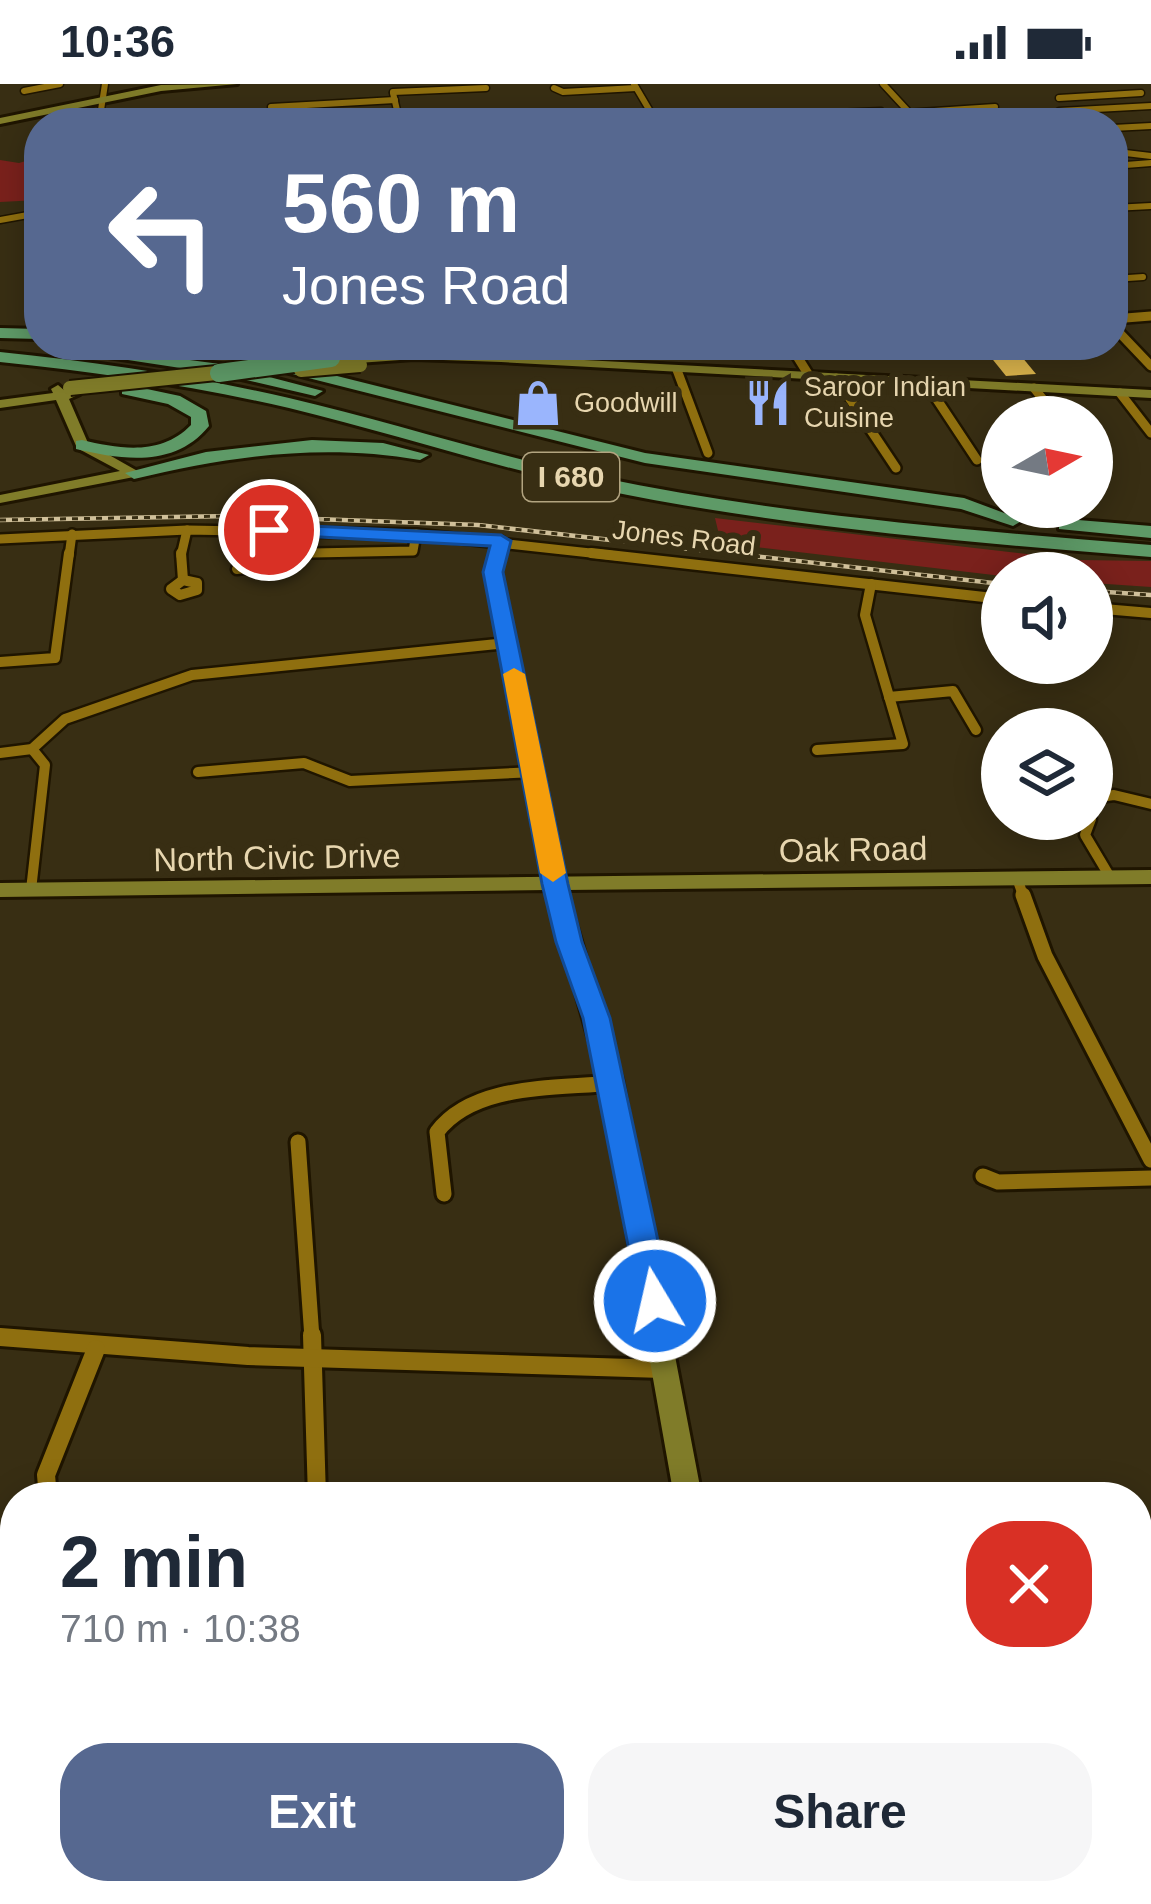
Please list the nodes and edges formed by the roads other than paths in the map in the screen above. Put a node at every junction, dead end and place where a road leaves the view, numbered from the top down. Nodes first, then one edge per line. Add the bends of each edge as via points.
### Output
1 (60, 84) edge
2 (105, 84) edge
3 (232, 84) edge
4 (883, 84) edge
5 (1129, 84) edge
6 (635, 86) edge
7 (486, 88) dead end
8 (554, 88) dead end
9 (24, 91) dead end
10 (393, 92) edge
11 (1141, 93) junction
12 (1059, 98) dead end
13 (104, 100) junction
14 (1151, 103) edge
15 (271, 106) dead end
16 (995, 107) dead end
17 (64, 108) edge
18 (102, 108) edge
19 (905, 108) edge
20 (978, 108) edge
21 (1094, 108) edge
22 (1143, 277) dead end
23 (1128, 278) edge
24 (1128, 339) edge
25 (156, 360) edge
26 (257, 360) edge
27 (304, 360) edge
28 (360, 360) edge
29 (529, 360) edge
30 (799, 360) edge
31 (0, 361) edge
32 (345, 361) junction
33 (1151, 366) edge
34 (677, 370) junction
35 (219, 373) joint
36 (809, 376) junction
37 (836, 378) junction
38 (926, 382) junction
39 (1034, 388) junction
40 (63, 391) junction
41 (1120, 392) junction
42 (1151, 394) edge
43 (1040, 396) edge
44 (0, 399) edge
45 (463, 415) junction
46 (1151, 433) edge
47 (82, 445) junction
48 (708, 453) dead end
49 (977, 460) dead end
50 (896, 468) dead end
51 (134, 473) junction
52 (0, 499) edge
53 (981, 510) edge
54 (954, 514) junction
55 (981, 517) edge
56 (1082, 528) edge
57 (187, 530) junction
58 (269, 530) junction
59 (416, 534) junction
60 (72, 535) junction
61 (1151, 536) edge
62 (0, 538) edge
63 (501, 541) junction
64 (1151, 551) edge
65 (313, 553) dead end
66 (1151, 561) edge
67 (237, 569) dead end
68 (184, 580) dead end
69 (871, 584) junction
70 (981, 597) edge
71 (1113, 610) edge
72 (1151, 614) edge
73 (507, 643) junction
74 (0, 662) edge
75 (889, 697) junction
76 (976, 730) dead end
77 (32, 749) junction
78 (817, 750) dead end
79 (0, 753) edge
80 (198, 772) dead end
81 (535, 772) junction
82 (1113, 795) edge
83 (1148, 800) edge
84 (1088, 840) edge
85 (1110, 877) junction
86 (1151, 877) edge
87 (1017, 878) junction
88 (555, 884) junction
89 (0, 890) edge
90 (31, 890) junction
91 (612, 1083) junction
92 (298, 1142) dead end
93 (1151, 1160) edge
94 (983, 1176) dead end
95 (1151, 1178) edge
96 (444, 1194) dead end
97 (0, 1337) edge
98 (96, 1348) junction
99 (314, 1362) junction
100 (663, 1369) junction
101 (47, 1482) edge
102 (316, 1482) edge
103 (685, 1482) edge

1 - 9 street
2 - 13 street
3 - 13 main road
4 - 19 street
5 - 11 street
6 - 8 street
7 - 10 street
10 - 15 street
11 - 12 street
11 - 14 street
13 - 17 main road
13 - 18 street
14 - 21 street
16 - 20 street
22 - 23 street
24 - 33 street
25 - 54 highway, I 680 via 238,372 675,480
26 - 45 highway
27 - 45 highway
28 - 32 main road
29 - 34 main road
30 - 36 street
31 - 47 highway via 174,400 200,416 193,436 167,449 132,454
31 - 64 highway, I 680 via 254,396 683,499
32 - 35 highway, bridge
32 - 40 main road, bridge
34 - 36 main road
34 - 48 street
35 - 40 main road, bridge
36 - 37 main road
37 - 38 main road
37 - 50 street
38 - 39 main road
38 - 49 street
39 - 41 main road
39 - 43 street
40 - 44 main road
40 - 47 main road
41 - 42 main road
41 - 46 street
45 - 53 highway via 645,458
47 - 51 main road
51 - 52 main road
51 - 66 highway via 248,448 356,444 715,518 1078,560
54 - 55 highway, I 680
54 - 61 highway, I 680 via 983,525
56 - 61 highway, I 680
57 - 58 street, Jones Road
57 - 60 street, Jones Road
57 - 68 street
58 - 59 street, Jones Road
58 - 67 street via 269,560
59 - 63 street, Jones Road
59 - 65 street via 413,551
60 - 62 street, Jones Road
60 - 74 street via 55,658
63 - 69 street, Jones Road
63 - 73 street via 493,572
69 - 70 street, Jones Road
69 - 75 street via 865,615
71 - 72 street
73 - 77 street via 192,675 65,719
73 - 81 street
75 - 76 street via 952,691
75 - 78 street via 903,744
77 - 79 street
77 - 90 street via 45,765
80 - 81 street via 304,763 350,781
81 - 88 street
82 - 83 street
84 - 85 street
85 - 86 main road, Oak Road
85 - 87 main road, Oak Road
87 - 88 main road, Oak Road
87 - 93 street via 1045,956
88 - 90 main road, North Civic Drive
88 - 91 main road
89 - 90 main road, North Civic Drive
91 - 96 street via 483,1100 451,1112 437,1132
91 - 100 main road
92 - 99 street
94 - 95 street
97 - 98 street
98 - 99 street
98 - 101 street
99 - 100 street
99 - 102 street
100 - 103 main road

